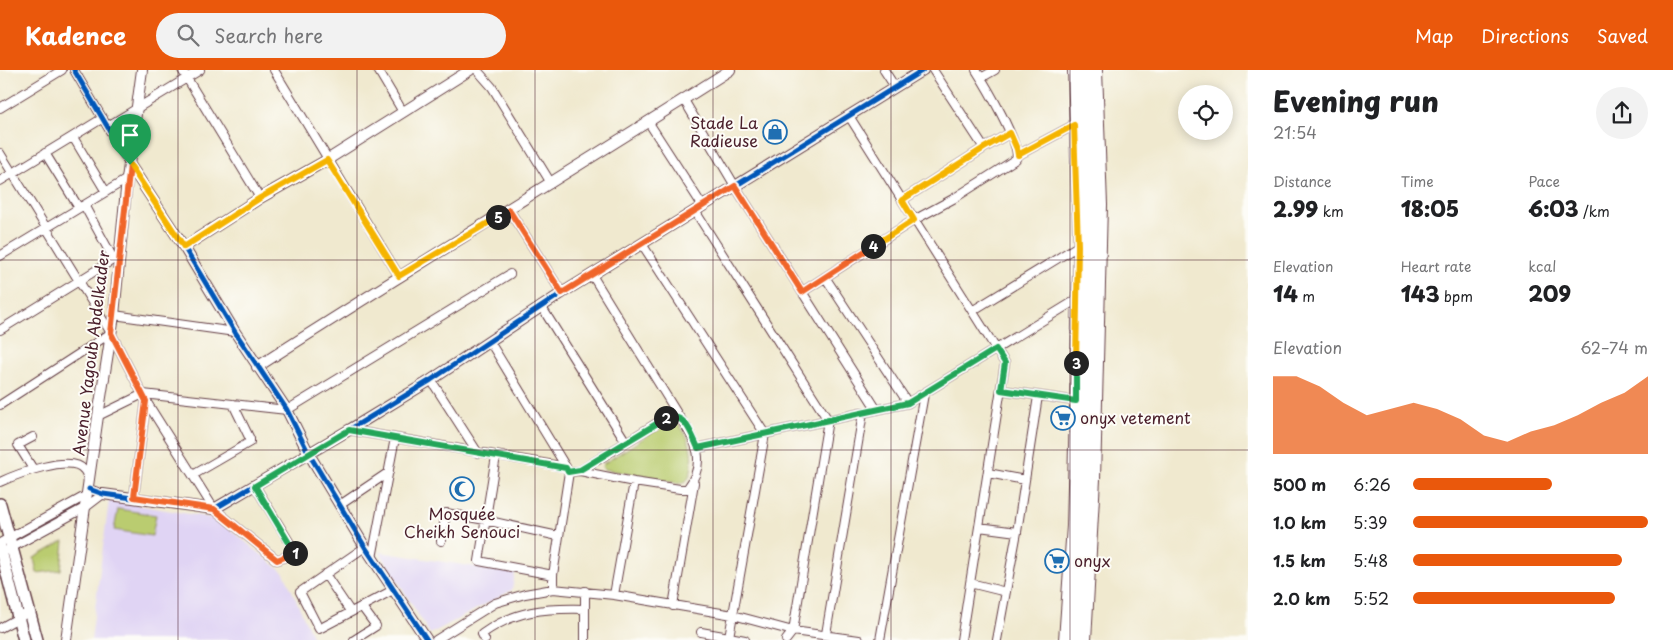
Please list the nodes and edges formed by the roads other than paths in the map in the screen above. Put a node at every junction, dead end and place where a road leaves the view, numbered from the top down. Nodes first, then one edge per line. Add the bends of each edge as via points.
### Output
1 (62, 70) edge
2 (74, 70) edge
3 (142, 70) edge
4 (182, 70) edge
5 (200, 70) edge
6 (274, 70) edge
7 (378, 70) edge
8 (470, 70) edge
9 (477, 70) edge
10 (730, 70) edge
11 (884, 70) edge
12 (923, 70) edge
13 (934, 70) edge
14 (976, 70) edge
15 (995, 70) edge
16 (1072, 70) edge
17 (1081, 70) edge
18 (1095, 70) edge
19 (981, 78) junction
20 (187, 79) junction
21 (895, 87) junction
22 (684, 100) junction
23 (0, 108) edge
24 (136, 109) junction
25 (404, 112) junction
26 (849, 116) junction
27 (103, 118) junction
28 (649, 122) junction
29 (1074, 125) junction
30 (108, 126) junction
31 (1010, 133) junction
32 (73, 137) junction
33 (984, 148) junction
34 (0, 153) edge
35 (45, 153) junction
36 (1018, 155) junction
37 (327, 160) junction
38 (130, 165) junction
39 (13, 173) junction
40 (127, 179) junction
41 (0, 181) edge
42 (550, 183) junction
43 (735, 186) junction
44 (106, 192) junction
45 (260, 198) junction
46 (902, 200) junction
47 (82, 207) junction
48 (698, 208) junction
49 (509, 210) junction
50 (914, 220) junction
51 (46, 228) junction
52 (642, 244) junction
53 (1078, 246) junction
54 (184, 247) junction
55 (0, 256) edge
56 (116, 258) junction
57 (510, 274) dead end
58 (592, 275) junction
59 (399, 276) junction
60 (825, 277) junction
61 (79, 282) junction
62 (802, 292) junction
63 (562, 293) junction
64 (1081, 296) junction
65 (541, 306) junction
66 (972, 311) junction
67 (114, 315) junction
68 (0, 330) edge
69 (235, 332) junction
70 (111, 333) junction
71 (490, 342) junction
72 (996, 349) junction
73 (257, 367) junction
74 (431, 380) junction
75 (1001, 390) junction
76 (924, 394) junction
77 (1038, 396) junction
78 (145, 397) junction
79 (1076, 401) junction
80 (908, 403) junction
81 (233, 404) junction
82 (0, 405) edge
83 (287, 410) junction
84 (877, 410) junction
85 (863, 413) junction
86 (98, 416) junction
87 (680, 418) junction
88 (828, 420) junction
89 (349, 430) junction
90 (765, 434) junction
91 (33, 437) dead end
92 (395, 438) junction
93 (626, 442) junction
94 (698, 448) junction
95 (478, 453) junction
96 (309, 454) junction
97 (496, 456) junction
98 (33, 469) junction
99 (567, 470) junction
100 (580, 470) junction
101 (388, 472) junction
102 (988, 473) junction
103 (193, 475) junction
104 (694, 480) junction
105 (1025, 480) junction
106 (0, 482) edge
107 (634, 482) junction
108 (255, 486) junction
109 (88, 492) junction
110 (103, 494) junction
111 (134, 497) junction
112 (0, 504) edge
113 (340, 505) junction
114 (86, 507) junction
115 (214, 509) junction
116 (485, 520) junction
117 (979, 527) junction
118 (1017, 532) junction
119 (558, 536) junction
120 (441, 541) dead end
121 (4, 547) edge
122 (365, 547) junction
123 (372, 558) junction
124 (325, 574) junction
125 (553, 575) junction
126 (970, 584) junction
127 (553, 589) junction
128 (393, 590) junction
129 (585, 591) junction
130 (1006, 592) junction
131 (614, 595) junction
132 (674, 606) junction
133 (362, 607) junction
134 (585, 609) junction
135 (350, 611) junction
136 (29, 612) junction
137 (733, 616) junction
138 (18, 617) junction
139 (0, 628) edge
140 (793, 631) junction
141 (701, 632) dead end
142 (826, 634) junction
143 (729, 637) junction
144 (24, 640) edge
145 (36, 640) edge
146 (66, 640) edge
147 (354, 640) edge
148 (427, 640) edge
149 (436, 640) edge
150 (485, 640) edge
151 (585, 640) edge
152 (745, 640) edge
153 (786, 640) edge
154 (859, 640) edge
155 (880, 640) edge
156 (961, 640) edge
157 (997, 640) edge
158 (1063, 640) edge
159 (1071, 640) edge
160 (1084, 640) edge

1 - 23 street
2 - 27 street
3 - 24 street, Avenue Yagoub Abdelkader
4 - 20 street
5 - 20 street
6 - 37 street
7 - 25 street
8 - 25 street
9 - 42 street via 492,87
10 - 22 street
11 - 21 street
12 - 21 street
13 - 33 street
14 - 19 street
15 - 19 street
16 - 29 street
17 - 64 highway via 1087,208
18 - 160 highway via 1099,215 1094,479
19 - 31 street
20 - 24 street
20 - 45 street
21 - 26 street
22 - 28 street
22 - 43 street
24 - 30 street
24 - 38 street, Avenue Yagoub Abdelkader
25 - 37 street
26 - 43 street
26 - 46 street
27 - 30 street
27 - 32 street
28 - 42 street
28 - 48 street
29 - 36 street
29 - 53 street
30 - 38 street
31 - 33 street
31 - 36 street
32 - 35 street
32 - 44 street
33 - 46 street
34 - 39 street
35 - 39 street
35 - 47 street
36 - 50 street via 1011,163
37 - 45 street
37 - 59 street
38 - 40 street, Avenue Yagoub Abdelkader
38 - 54 street
39 - 41 street
39 - 51 street
40 - 44 street
40 - 56 street, Avenue Yagoub Abdelkader
42 - 49 street
43 - 48 street
43 - 62 street
44 - 47 street
45 - 54 street
46 - 50 street
47 - 51 street
47 - 56 street
48 - 52 street
48 - 88 street
49 - 59 street
49 - 63 street
50 - 60 street
50 - 66 street
51 - 55 street
51 - 61 street
52 - 58 street
52 - 90 street
53 - 64 street
53 - 66 street
54 - 69 street
56 - 61 street
56 - 67 street, Avenue Yagoub Abdelkader
57 - 83 street
58 - 63 street
58 - 87 street
59 - 73 street
60 - 62 street
60 - 80 street
61 - 68 street
61 - 70 street
62 - 84 street
63 - 65 street
64 - 72 street
64 - 79 street
64 - 159 highway via 1081,480
65 - 71 street
65 - 93 street
66 - 72 street
67 - 69 street
67 - 70 street, Avenue Yagoub Abdelkader
69 - 73 street
70 - 78 street
70 - 82 street
70 - 86 street, Avenue Yagoub Abdelkader
71 - 74 street
71 - 99 street
72 - 75 street via 1005,363
72 - 76 street
73 - 83 street
74 - 89 street
74 - 95 street
75 - 77 street
75 - 102 street
76 - 80 street
76 - 155 street
77 - 79 street
77 - 105 street
78 - 81 street
78 - 86 street
78 - 103 street
78 - 111 street
79 - 158 street via 1072,526
80 - 84 street
81 - 83 street
81 - 103 street via 250,441
83 - 96 street
84 - 85 street
85 - 88 street
85 - 142 street
86 - 109 street, Avenue Yagoub Abdelkader
87 - 93 street via 665,418
87 - 94 street
88 - 90 street
88 - 140 street
89 - 92 street
89 - 96 street
90 - 94 street
90 - 137 street
91 - 98 street via 18,446
92 - 95 street
92 - 101 street
93 - 100 street
94 - 104 street
95 - 97 street
96 - 108 street
96 - 113 street
97 - 99 street
97 - 116 street
98 - 106 street
98 - 109 street via 54,465 81,466 86,471
99 - 100 street
99 - 119 street
100 - 107 street
101 - 113 street
101 - 123 street
102 - 105 street
102 - 117 street
103 - 115 street
104 - 107 street via 688,489
104 - 132 street
105 - 118 street
107 - 131 street
108 - 115 street
108 - 115 street via 296,553 277,560
109 - 110 street
109 - 114 street, Avenue Yagoub Abdelkader
109 - 121 street
110 - 111 street
110 - 114 street
111 - 115 street
112 - 121 main road
113 - 122 street
114 - 121 street
114 - 146 street, Avenue Yagoub Abdelkader
116 - 119 street
116 - 120 street via 446,513
116 - 125 street via 479,561
117 - 118 street
117 - 126 street
118 - 130 street
119 - 125 street
121 - 136 main road
121 - 138 main road
122 - 123 street
122 - 124 street
123 - 128 street
124 - 135 street
124 - 135 street via 300,592 319,629
125 - 127 street
126 - 130 street
126 - 156 street
127 - 129 street
127 - 149 street via 495,603
128 - 133 street
128 - 148 street
129 - 131 street
129 - 134 street
130 - 157 street
131 - 132 street
132 - 137 street
133 - 135 street
133 - 147 street via 376,626
134 - 150 street via 553,608 512,617 482,634
134 - 151 street
136 - 138 street
136 - 145 main road
137 - 140 street
137 - 143 street
138 - 139 street
138 - 144 main road
140 - 142 street
140 - 153 street
141 - 143 street
142 - 154 street
143 - 152 street

